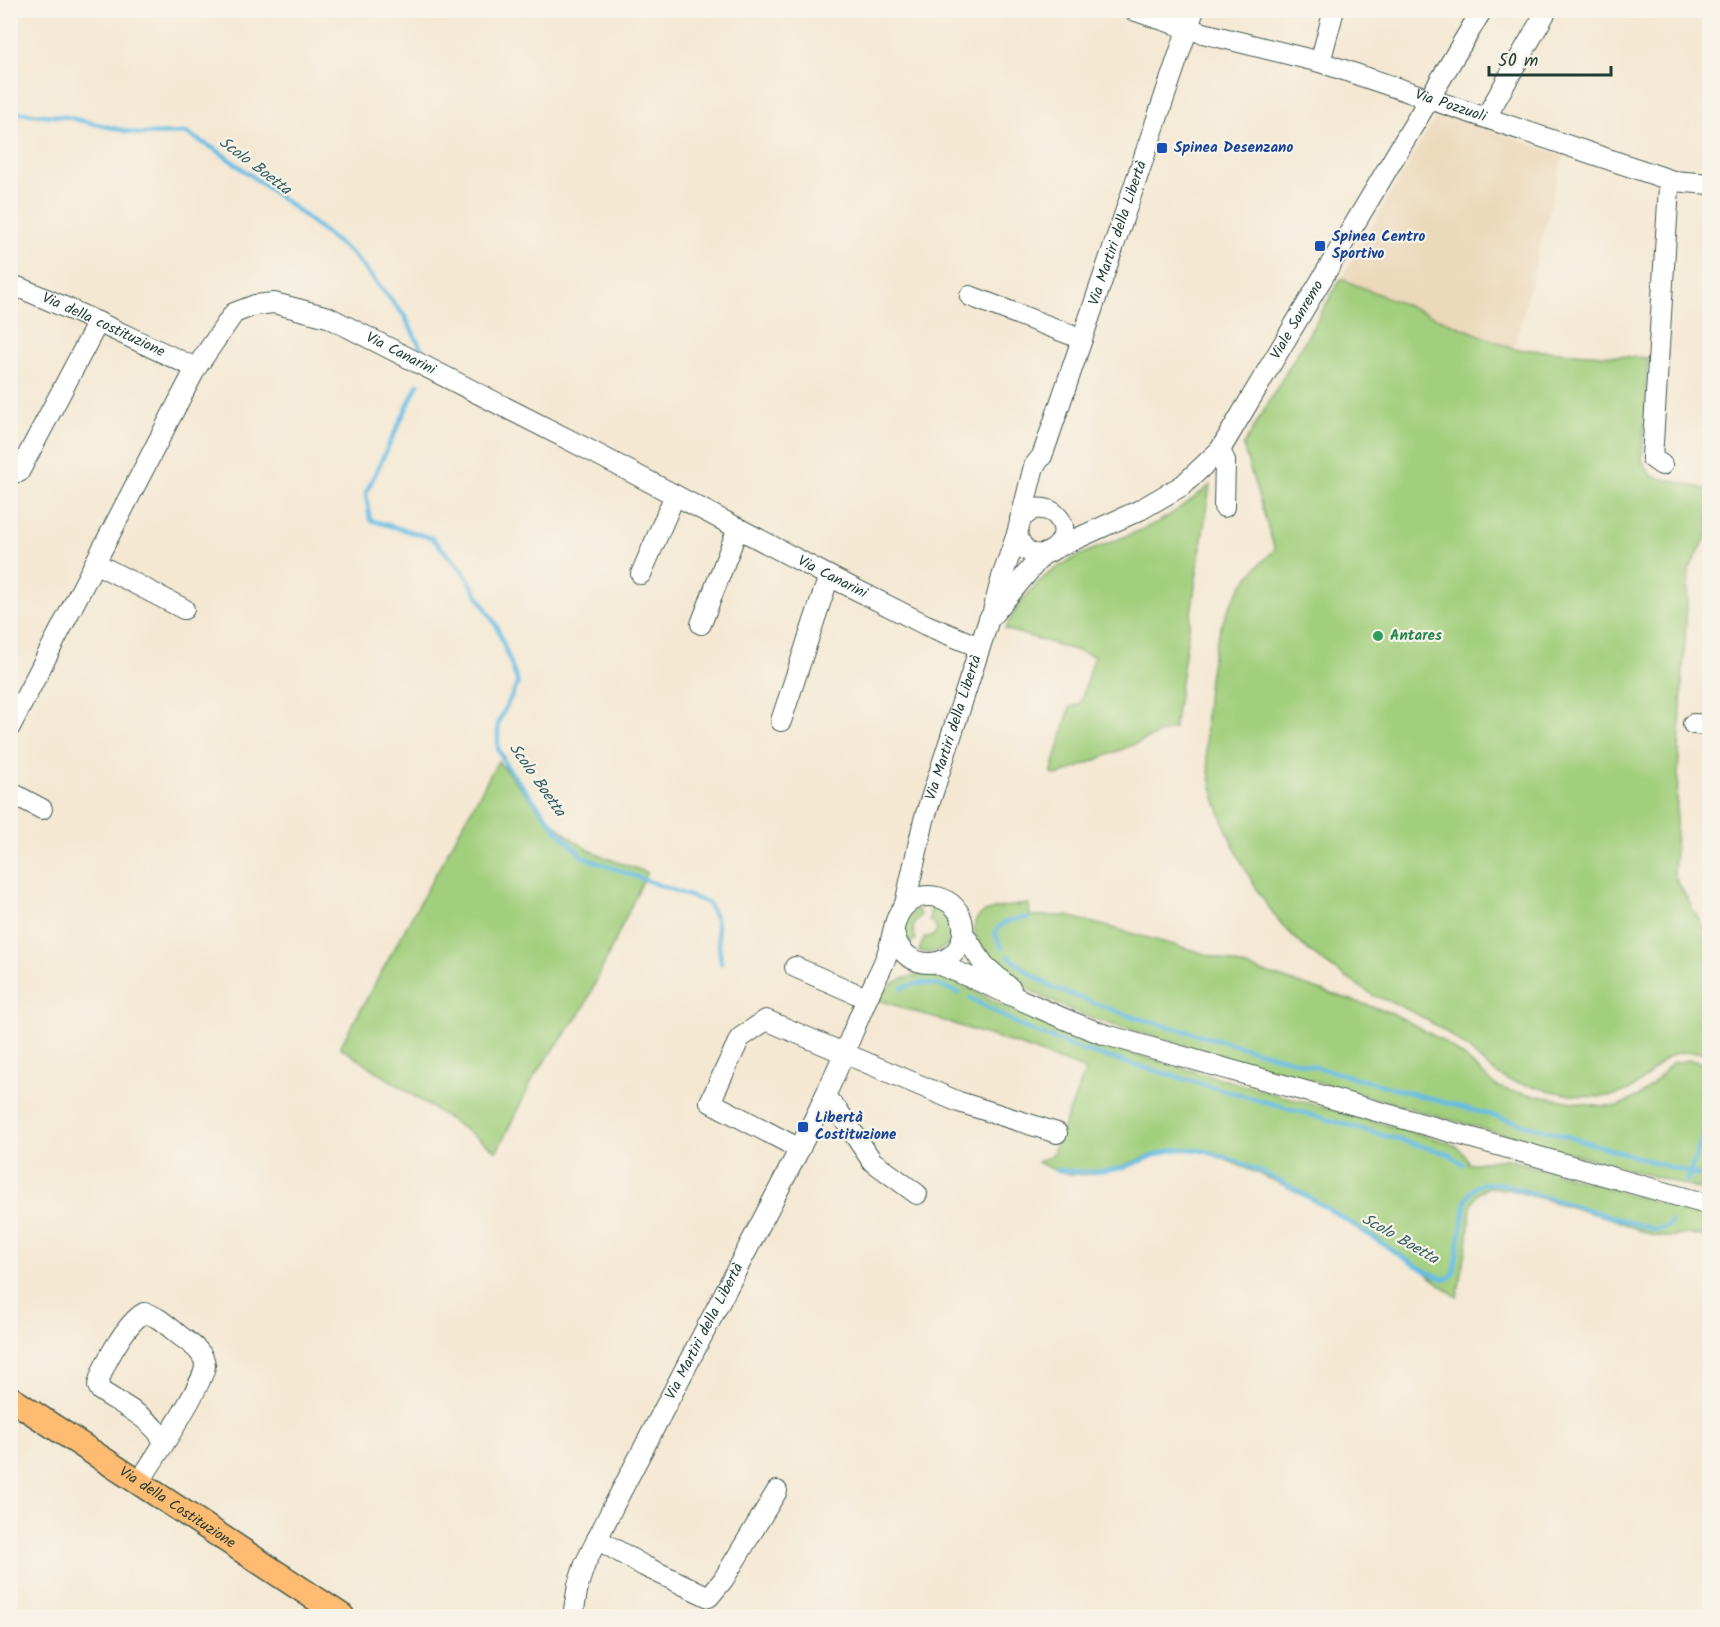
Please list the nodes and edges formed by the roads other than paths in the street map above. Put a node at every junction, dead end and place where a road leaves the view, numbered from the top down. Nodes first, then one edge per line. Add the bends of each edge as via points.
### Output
1 (1133, 10) edge
2 (1334, 10) edge
3 (1482, 10) edge
4 (1547, 10) edge
5 (1191, 20) edge
6 (1320, 62) junction
7 (1429, 98) junction
8 (1486, 117) junction
9 (1673, 181) junction
10 (1710, 184) edge
11 (10, 284) edge
12 (970, 296) dead end
13 (98, 322) junction
14 (1082, 339) junction
15 (196, 368) junction
16 (1220, 450) junction
17 (1042, 456) junction
18 (1662, 465) dead end
19 (20, 472) dead end
20 (675, 495) junction
21 (1224, 507) dead end
22 (1055, 515) junction
23 (1106, 524) junction
24 (1019, 527) junction
25 (738, 528) junction
26 (1050, 551) junction
27 (95, 563) junction
28 (640, 574) dead end
29 (829, 576) junction
30 (184, 609) dead end
31 (993, 611) junction
32 (701, 624) dead end
33 (980, 647) junction
34 (781, 721) dead end
35 (10, 727) edge
36 (10, 792) edge
37 (42, 809) dead end
38 (918, 845) junction
39 (934, 896) junction
40 (905, 904) junction
41 (894, 932) junction
42 (963, 933) junction
43 (924, 962) junction
44 (795, 967) dead end
45 (867, 998) junction
46 (1030, 1004) junction
47 (846, 1053) junction
48 (825, 1097) junction
49 (1057, 1133) dead end
50 (800, 1149) junction
51 (917, 1194) dead end
52 (1710, 1204) edge
53 (10, 1398) edge
54 (164, 1442) junction
55 (139, 1482) junction
56 (777, 1491) dead end
57 (597, 1539) junction
58 (574, 1615) edge
59 (342, 1617) edge

1 - 5 street, Via Pozzuoli
2 - 6 street
3 - 7 street, Viale Sanremo
4 - 8 street
5 - 6 street, Via Pozzuoli
5 - 14 street, Via Martiri della Libertà
6 - 7 street, Via Pozzuoli
7 - 8 street, Via Pozzuoli
7 - 16 street, Viale Sanremo
8 - 9 street, Via Pozzuoli
9 - 10 street, Via Pozzuoli
9 - 18 street via 1669,187 1652,458
11 - 13 street, Via della costituzione
12 - 14 street
13 - 15 street, Via della costituzione
13 - 19 street
14 - 17 street, Via Martiri della Libertà
15 - 20 street, Via Canarini via 234,313 274,303 295,308 328,317
15 - 27 street, Via Canarini
16 - 21 street via 1225,461
16 - 23 street, Viale Sanremo via 1183,485
17 - 22 street, Via Martiri della Libertà via 1042,490
17 - 24 street, Via Martiri della Libertà via 1034,466
20 - 25 street, Via Canarini
20 - 28 street
22 - 23 street, Viale Sanremo via 1085,524
22 - 24 street via 1033,509
22 - 26 street, Via Martiri della Libertà via 1063,534
23 - 26 street, Viale Sanremo
24 - 26 street via 1019,540 1026,550 1037,554
24 - 31 street, Via Martiri della Libertà
25 - 29 street, Via Canarini
25 - 32 street
26 - 31 street, Via Martiri della Libertà
27 - 30 street
27 - 35 street, Via Canarini
29 - 33 street, Via Canarini via 926,625
29 - 34 street
31 - 33 street, Via Martiri della Libertà
33 - 38 street, Via Martiri della Libertà
36 - 37 street
38 - 39 street, Via Martiri della Libertà
38 - 40 street, Via Martiri della Libertà
39 - 40 street via 915,898
39 - 42 street via 956,909
40 - 41 street, Via Martiri della Libertà
41 - 43 street via 900,949
41 - 45 street, Via Martiri della Libertà
42 - 43 street, Via Martiri della Libertà via 951,956
42 - 46 street via 984,965
43 - 45 street, Via Martiri della Libertà via 886,975
43 - 46 street via 971,977
44 - 45 street
45 - 47 street, Via Martiri della Libertà
46 - 52 street via 1106,1035
47 - 48 street, Via Martiri della Libertà
47 - 49 street via 959,1102
47 - 50 street via 766,1020 740,1038 710,1102
48 - 50 street, Via Martiri della Libertà
48 - 51 street via 872,1161
50 - 57 street, Via Martiri della Libertà
53 - 55 main road, Via della Costituzione
54 - 54 street via 201,1382 205,1367 199,1351 159,1319 144,1313 131,1323 101,1373 98,1386 150,1424
54 - 55 street
55 - 59 main road, Via della Costituzione
56 - 57 street via 710,1597
57 - 58 street, Via Martiri della Libertà via 582,1575

